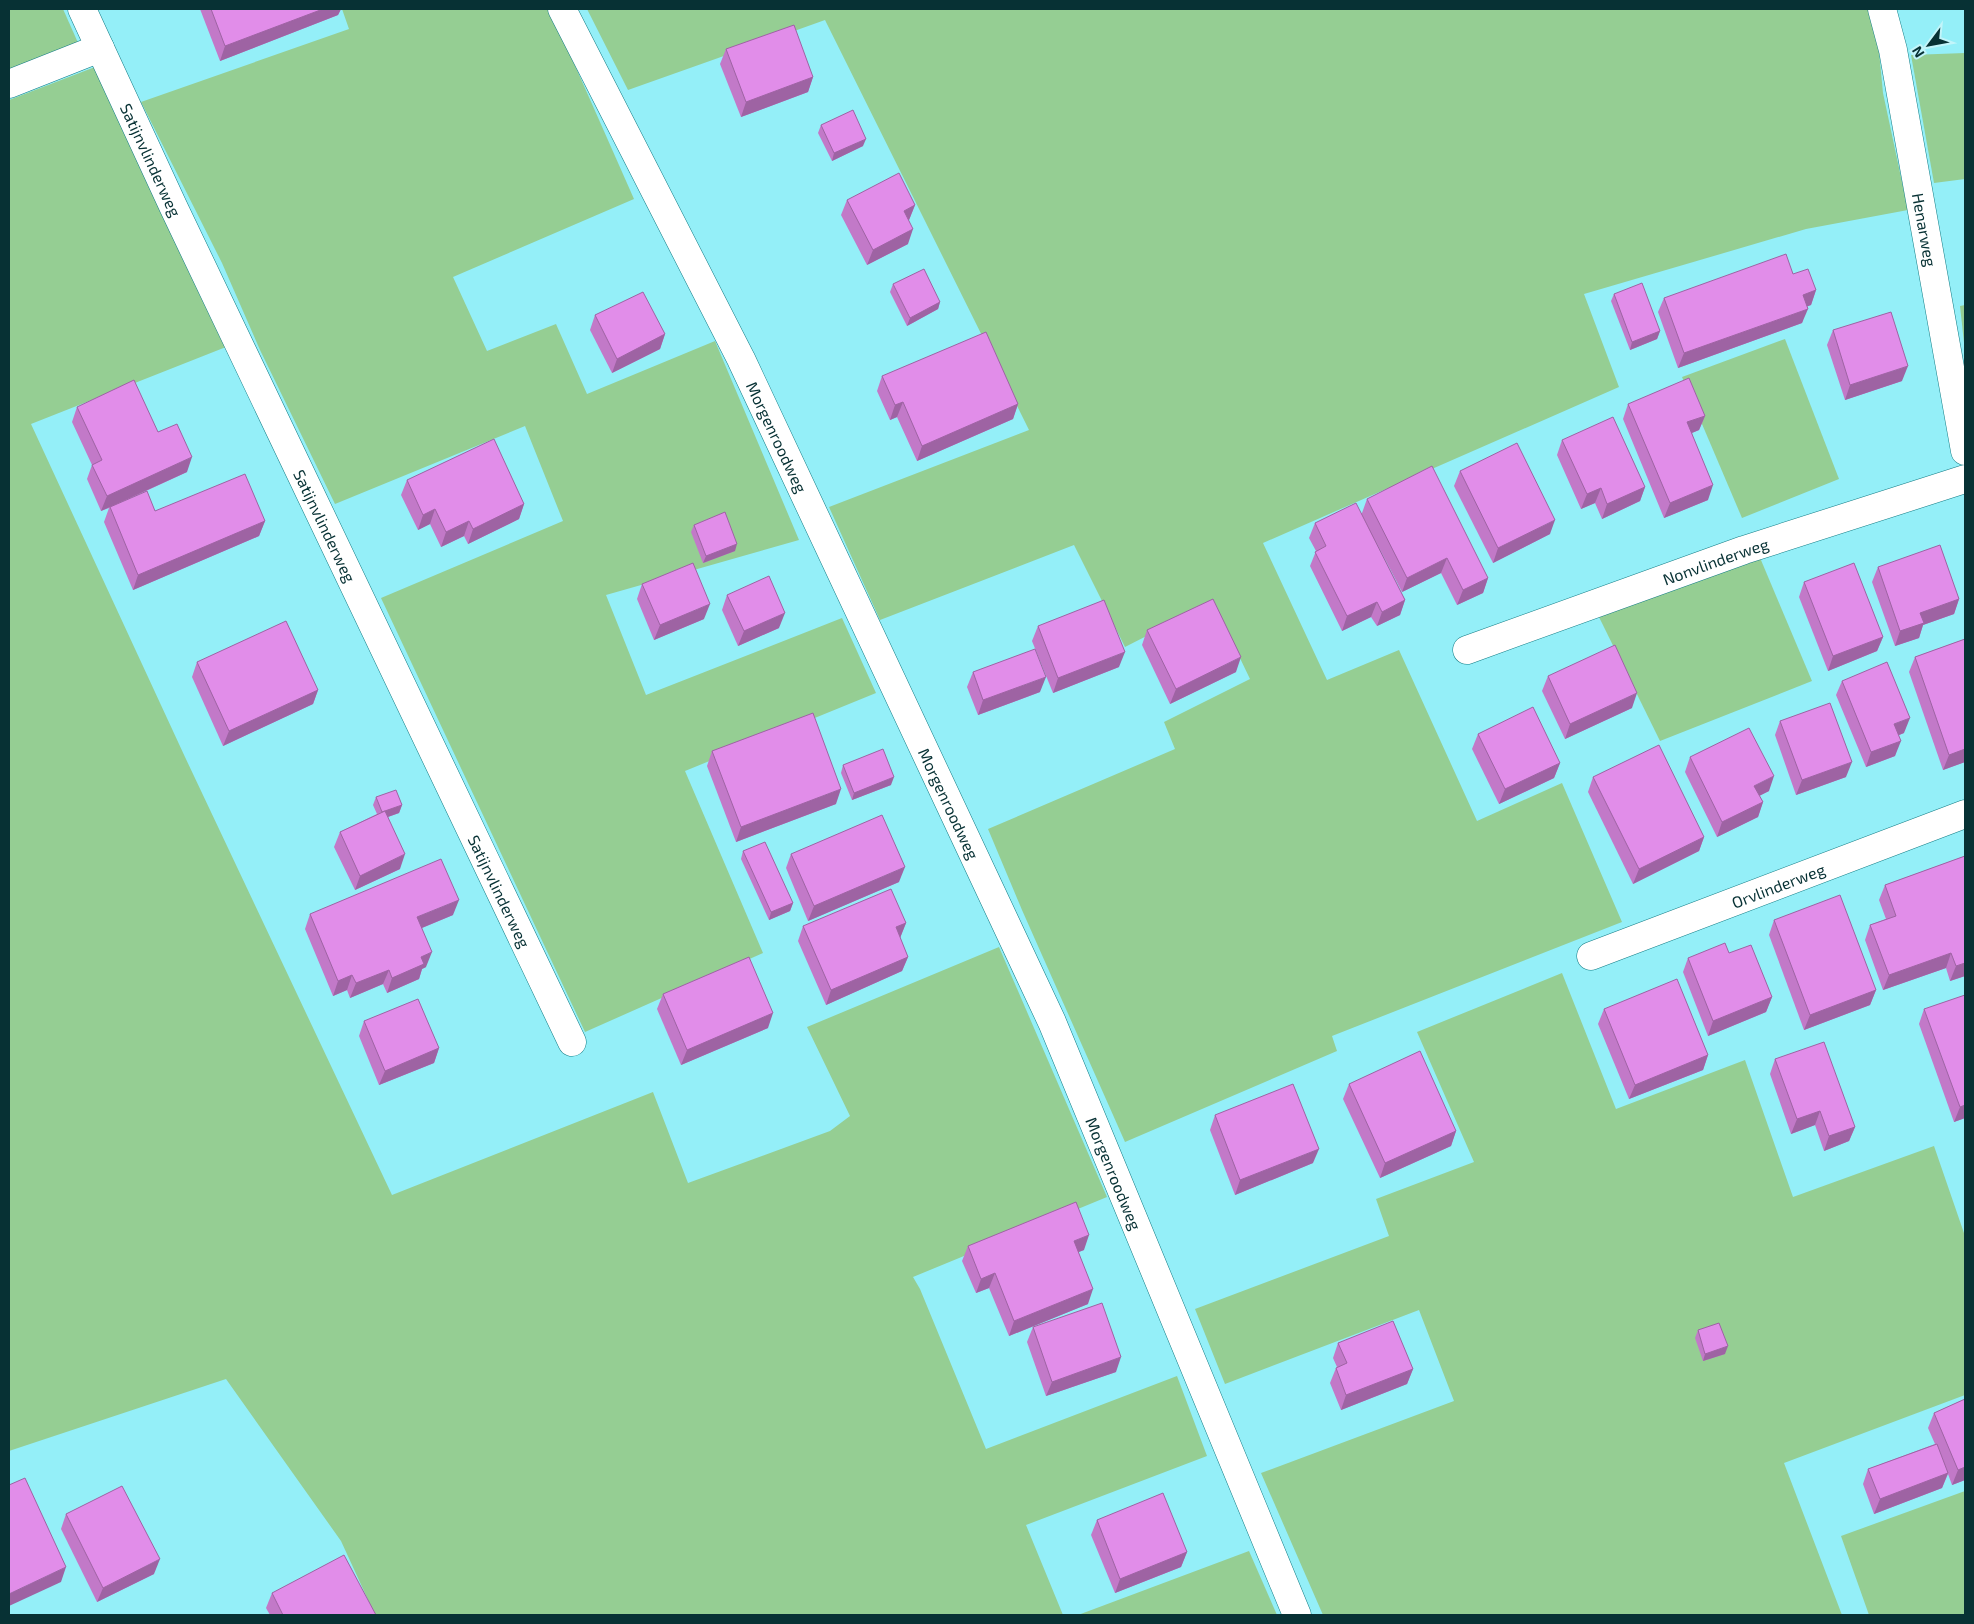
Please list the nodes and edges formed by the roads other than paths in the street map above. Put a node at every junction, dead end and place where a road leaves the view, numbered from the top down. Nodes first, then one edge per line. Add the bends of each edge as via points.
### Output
1 (82, 9) edge
2 (562, 9) edge
3 (1882, 9) edge
4 (100, 48) junction
5 (9, 84) edge
6 (1965, 451) edge
7 (1965, 478) edge
8 (1467, 650) dead end
9 (1965, 814) edge
10 (1591, 956) dead end
11 (572, 1042) dead end
12 (1297, 1615) edge

1 - 4 street, Satijnvlinderweg
2 - 12 street, Morgenroodweg via 741,359 1052,1022
3 - 6 street, Henarweg via 1893,50
4 - 5 street
4 - 11 street, Satijnvlinderweg
7 - 8 street, Nonvlinderweg via 1744,550
9 - 10 street, Orvlinderweg

